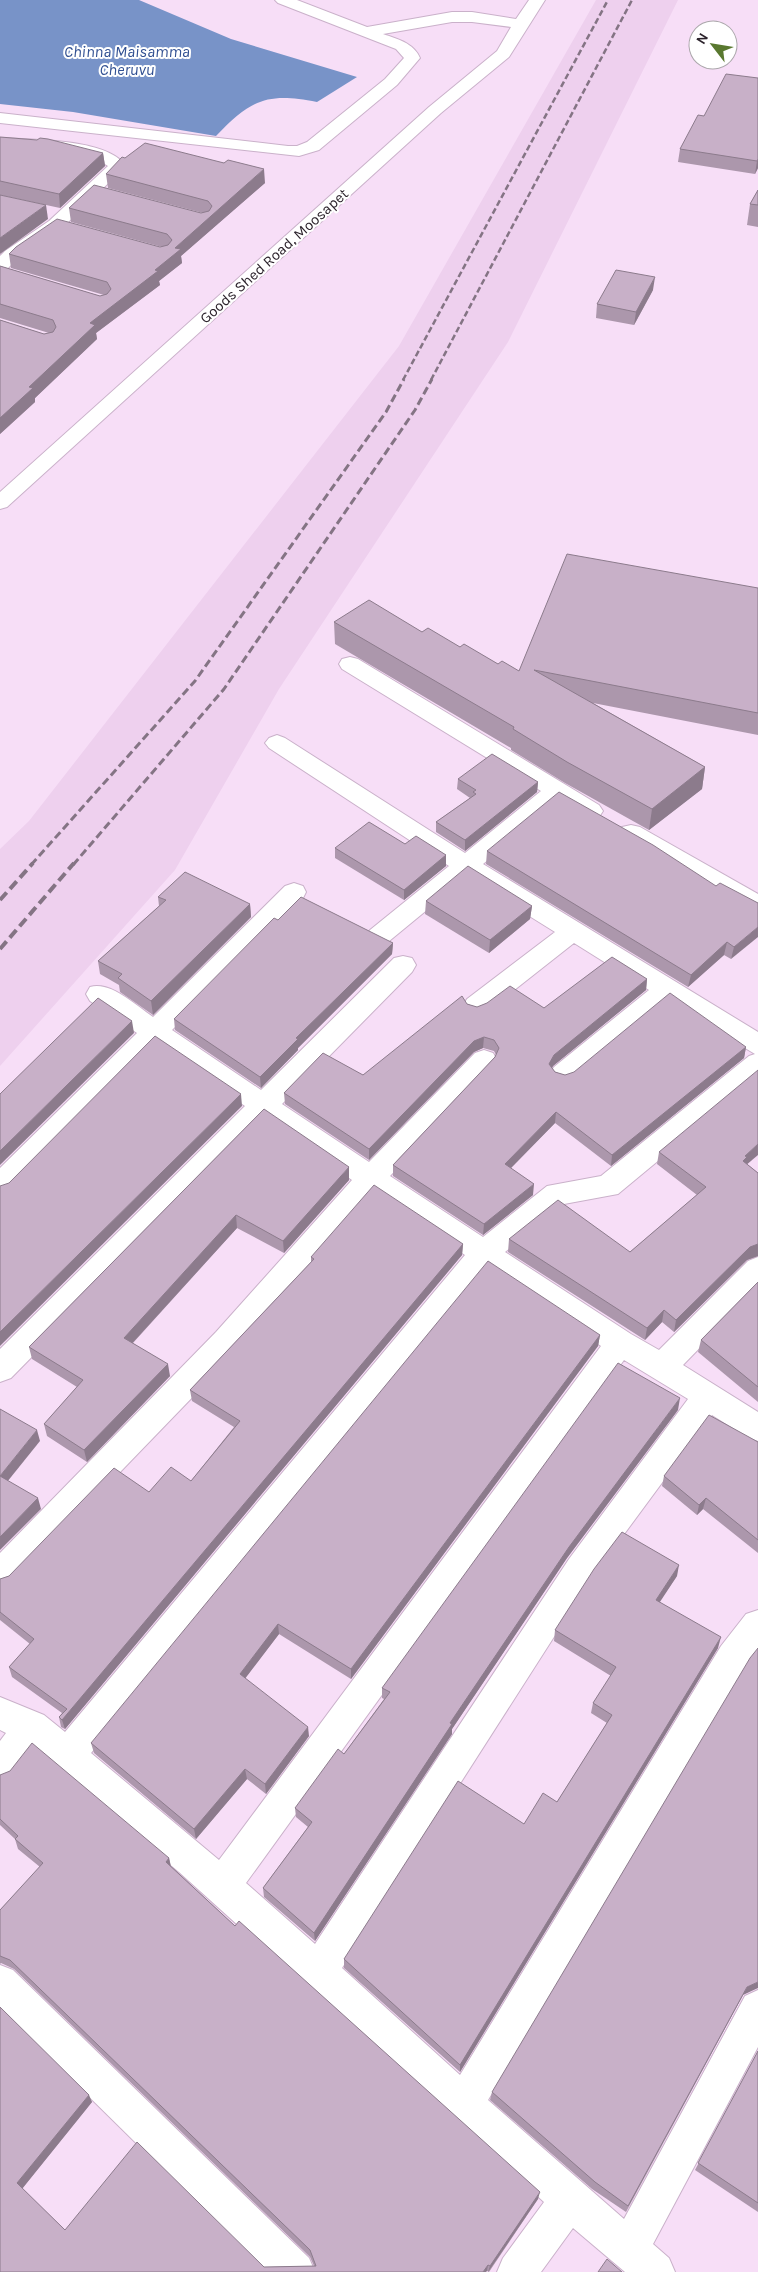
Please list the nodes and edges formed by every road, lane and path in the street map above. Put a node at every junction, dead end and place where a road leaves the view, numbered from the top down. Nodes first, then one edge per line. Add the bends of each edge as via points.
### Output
1 (537, 0) edge
2 (292, 2) edge
3 (520, 24) junction
4 (365, 32) junction
5 (0, 118) edge
6 (0, 143) edge
7 (92, 191) junction
8 (111, 196) edge
9 (4, 257) edge
10 (0, 272) edge
11 (19, 278) edge
12 (0, 503) edge
13 (350, 664) dead end
14 (277, 743) dead end
15 (556, 791) junction
16 (466, 865) junction
17 (294, 892) dead end
18 (758, 906) edge
19 (574, 930) junction
20 (379, 936) edge
21 (403, 965) dead end
22 (667, 989) junction
23 (99, 994) dead end
24 (476, 1006) edge
25 (153, 1031) junction
26 (758, 1045) edge
27 (484, 1060) dead end
28 (758, 1063) edge
29 (563, 1074) edge
30 (262, 1104) junction
31 (371, 1178) junction
32 (0, 1186) edge
33 (485, 1252) junction
34 (758, 1269) edge
35 (620, 1343) junction
36 (662, 1367) junction
37 (0, 1369) edge
38 (708, 1396) junction
39 (758, 1428) edge
40 (0, 1575) edge
41 (758, 1625) edge
42 (0, 1713) edge
43 (32, 1727) junction
44 (68, 1755) junction
45 (0, 1768) edge
46 (222, 1886) junction
47 (318, 1972) junction
48 (0, 1983) edge
49 (758, 2009) edge
50 (464, 2104) junction
51 (570, 2199) junction
52 (642, 2261) edge
53 (294, 2272) edge
54 (517, 2272) edge

1 - 3 street, Goods Shed Road, Moosapet
2 - 4 street
3 - 4 street via 452,17
3 - 12 street, Goods Shed Road, Moosapet via 503,54 435,110
4 - 5 street via 402,46 412,58 391,82 307,149 288,151
6 - 7 street via 89,152 113,160 118,166
7 - 8 street
7 - 9 street via 59,221
10 - 11 street
13 - 15 street
14 - 16 street
15 - 16 street
15 - 18 street
16 - 19 street
16 - 20 street
17 - 25 street
19 - 22 street
19 - 24 street
21 - 30 street
22 - 26 street
22 - 29 street
23 - 25 street
25 - 30 street
25 - 32 street
27 - 31 street
28 - 33 street via 608,1186 557,1194
30 - 31 street
30 - 37 street
31 - 33 street
31 - 40 street via 227,1341
33 - 35 street
33 - 44 street
34 - 36 street
35 - 36 street
35 - 46 street
36 - 38 street
38 - 39 street
38 - 47 street via 580,1569
41 - 50 street via 733,1658
42 - 43 street
43 - 44 street
43 - 45 street
44 - 46 street
46 - 47 street
47 - 50 street
48 - 53 street
49 - 52 street
50 - 51 street
51 - 52 street
51 - 54 street

